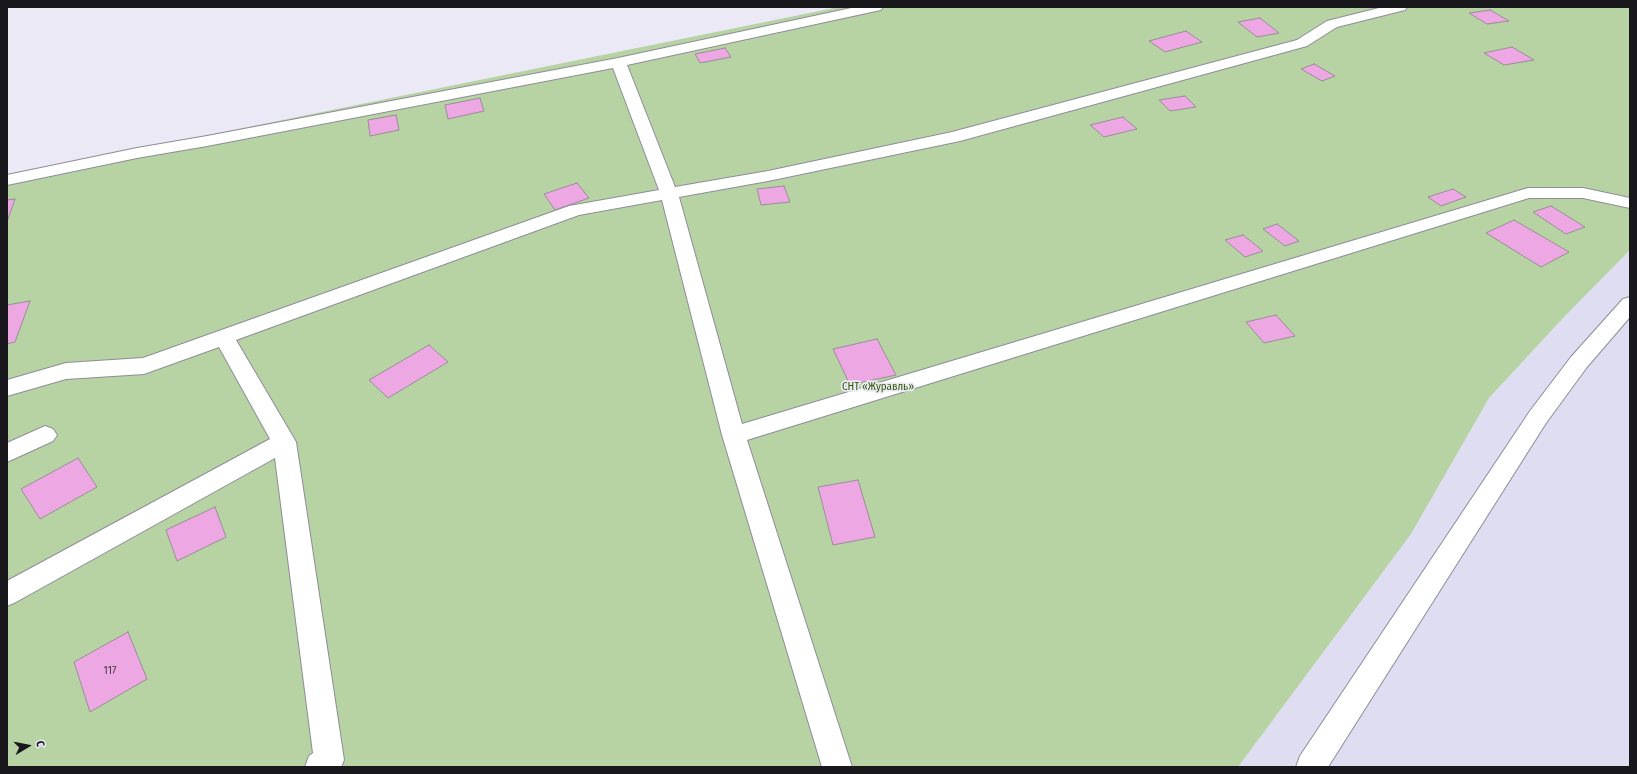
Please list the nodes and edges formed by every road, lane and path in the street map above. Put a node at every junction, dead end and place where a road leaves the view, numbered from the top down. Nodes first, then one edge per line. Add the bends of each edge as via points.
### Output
1 (876, 7) edge
2 (1400, 7) edge
3 (618, 62) junction
4 (7, 180) edge
5 (669, 194) junction
6 (1630, 203) edge
7 (1630, 304) edge
8 (224, 337) junction
9 (7, 388) edge
10 (45, 435) dead end
11 (734, 435) junction
12 (284, 442) junction
13 (7, 453) edge
14 (7, 594) edge
15 (320, 767) edge
16 (837, 767) edge
17 (1311, 767) edge

1 - 3 street
2 - 5 street via 1332,24 1302,43 954,137
3 - 4 street
3 - 5 street
5 - 8 street via 575,210
5 - 11 street
6 - 11 street via 1583,193 1528,193
7 - 17 street via 1579,362 1538,417
8 - 9 street via 144,366 66,371
8 - 12 street
10 - 13 street
11 - 16 street
12 - 14 street
12 - 15 street via 329,760

